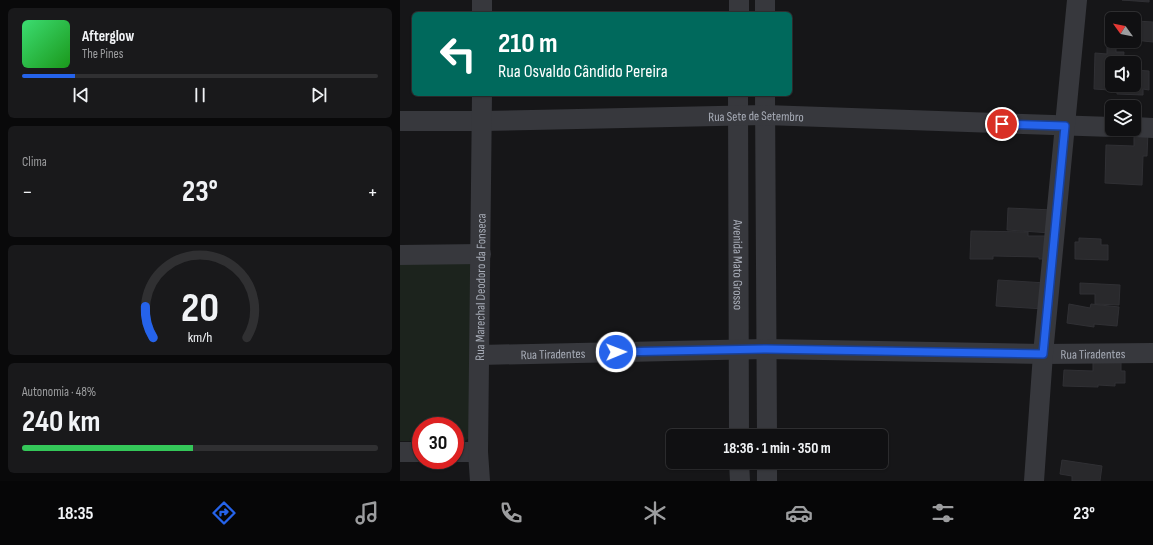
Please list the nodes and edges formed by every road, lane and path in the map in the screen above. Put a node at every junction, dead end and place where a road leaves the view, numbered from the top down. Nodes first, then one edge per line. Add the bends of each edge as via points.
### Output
1 (482, 0) edge
2 (739, 0) edge
3 (765, 0) edge
4 (1077, 0) edge
5 (482, 12) edge
6 (739, 12) edge
7 (765, 12) edge
8 (482, 96) edge
9 (738, 96) edge
10 (765, 96) edge
11 (738, 116) junction
12 (765, 116) junction
13 (400, 121) edge
14 (482, 121) junction
15 (1065, 126) junction
16 (1105, 127) edge
17 (1141, 127) edge
18 (1153, 128) edge
19 (481, 254) junction
20 (400, 255) edge
21 (767, 349) junction
22 (738, 350) junction
23 (1153, 353) edge
24 (1043, 354) junction
25 (480, 355) junction
26 (739, 429) edge
27 (767, 429) edge
28 (400, 452) edge
29 (412, 452) edge
30 (464, 452) edge
31 (478, 452) junction
32 (739, 469) edge
33 (767, 469) edge
34 (480, 481) edge
35 (740, 481) edge
36 (767, 481) edge
37 (1034, 481) edge

1 - 5 street
2 - 6 street
3 - 7 street
4 - 15 street
8 - 14 street, Rua Marechal Deodoro da Fonseca
9 - 11 street, Avenida Mato Grosso
10 - 12 street
11 - 12 street, Rua Sete de Setembro
11 - 14 street, Rua Sete de Setembro
11 - 22 street, Avenida Mato Grosso
12 - 15 street, Rua Sete de Setembro
12 - 21 street
13 - 14 street, Rua Sete de Setembro
14 - 19 street, Rua Marechal Deodoro da Fonseca
15 - 16 street, Rua Sete de Setembro
15 - 24 street
17 - 18 street
19 - 20 street
19 - 25 street, Rua Marechal Deodoro da Fonseca
21 - 22 street, Rua Tiradentes
21 - 24 street, Rua Tiradentes
21 - 27 street
22 - 25 street, Rua Tiradentes
22 - 26 street, Avenida Mato Grosso
23 - 24 street, Rua Tiradentes
24 - 37 street
25 - 31 street, Rua Marechal Deodoro da Fonseca
28 - 29 street
30 - 31 street
31 - 34 street, Rua Marechal Deodoro da Fonseca
32 - 35 street
33 - 36 street

